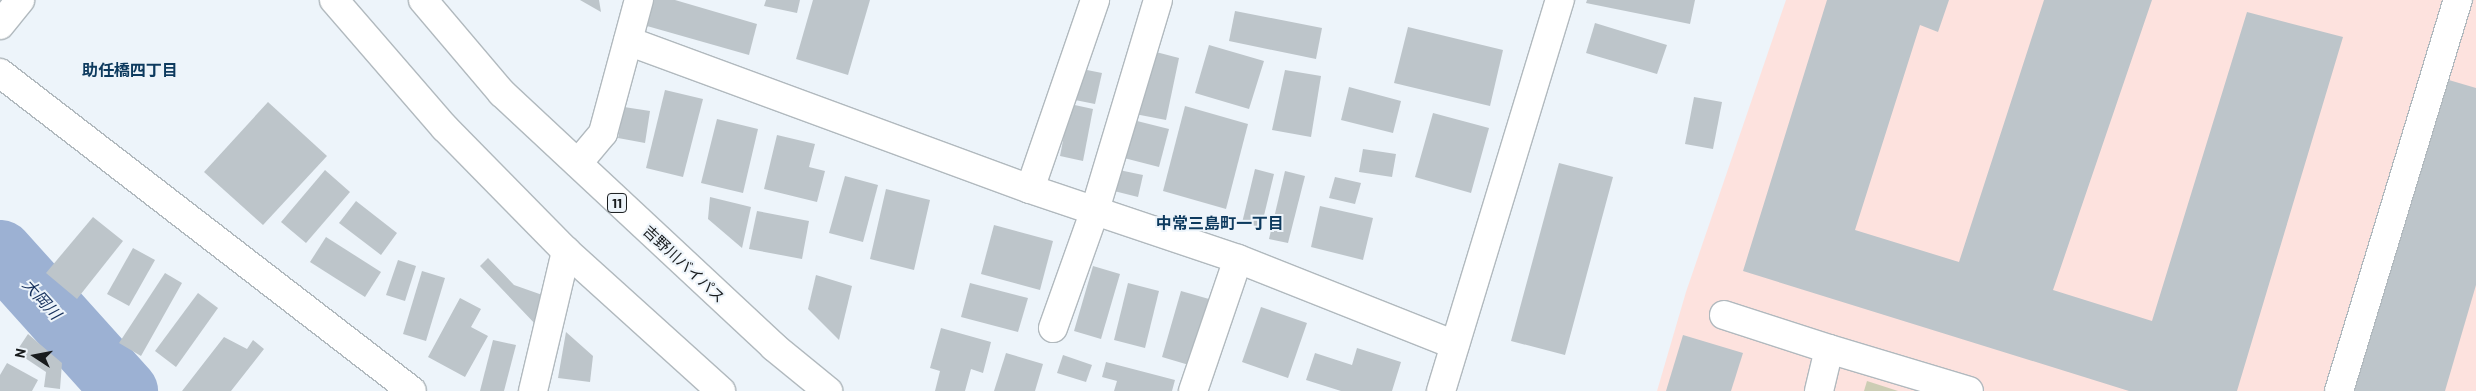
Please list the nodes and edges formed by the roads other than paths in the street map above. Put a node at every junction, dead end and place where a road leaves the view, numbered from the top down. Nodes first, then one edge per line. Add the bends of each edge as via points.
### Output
1 (20, 0) edge
2 (334, 0) edge
3 (423, 0) edge
4 (639, 0) edge
5 (1095, 0) edge
6 (1158, 0) edge
7 (1560, 0) edge
8 (2461, 2) edge
9 (0, 24) edge
10 (628, 41) junction
11 (0, 73) edge
12 (578, 163) junction
13 (1030, 189) junction
14 (1095, 210) junction
15 (566, 251) junction
16 (1238, 259) junction
17 (1724, 314) dead end
18 (1053, 328) dead end
19 (1455, 345) junction
20 (1829, 349) junction
21 (412, 391) edge
22 (533, 391) edge
23 (721, 391) edge
24 (828, 391) edge
25 (1193, 391) edge
26 (1441, 391) edge
27 (1819, 391) edge
28 (1969, 391) edge
29 (2339, 391) edge

1 - 9 main road
2 - 15 main road via 445,128
3 - 12 main road, 吉野川バイパス / 11 via 502,93
4 - 10 main road
5 - 13 main road
6 - 14 main road
7 - 19 main road
8 - 29 main road
10 - 12 main road via 603,133
10 - 13 main road
11 - 21 main road
12 - 24 main road, 吉野川バイパス / 11 via 774,347
13 - 14 main road
14 - 16 main road
14 - 18 main road
15 - 22 main road
15 - 23 main road
16 - 19 main road
16 - 25 main road
17 - 20 main road
19 - 26 main road
20 - 27 main road
20 - 28 main road

